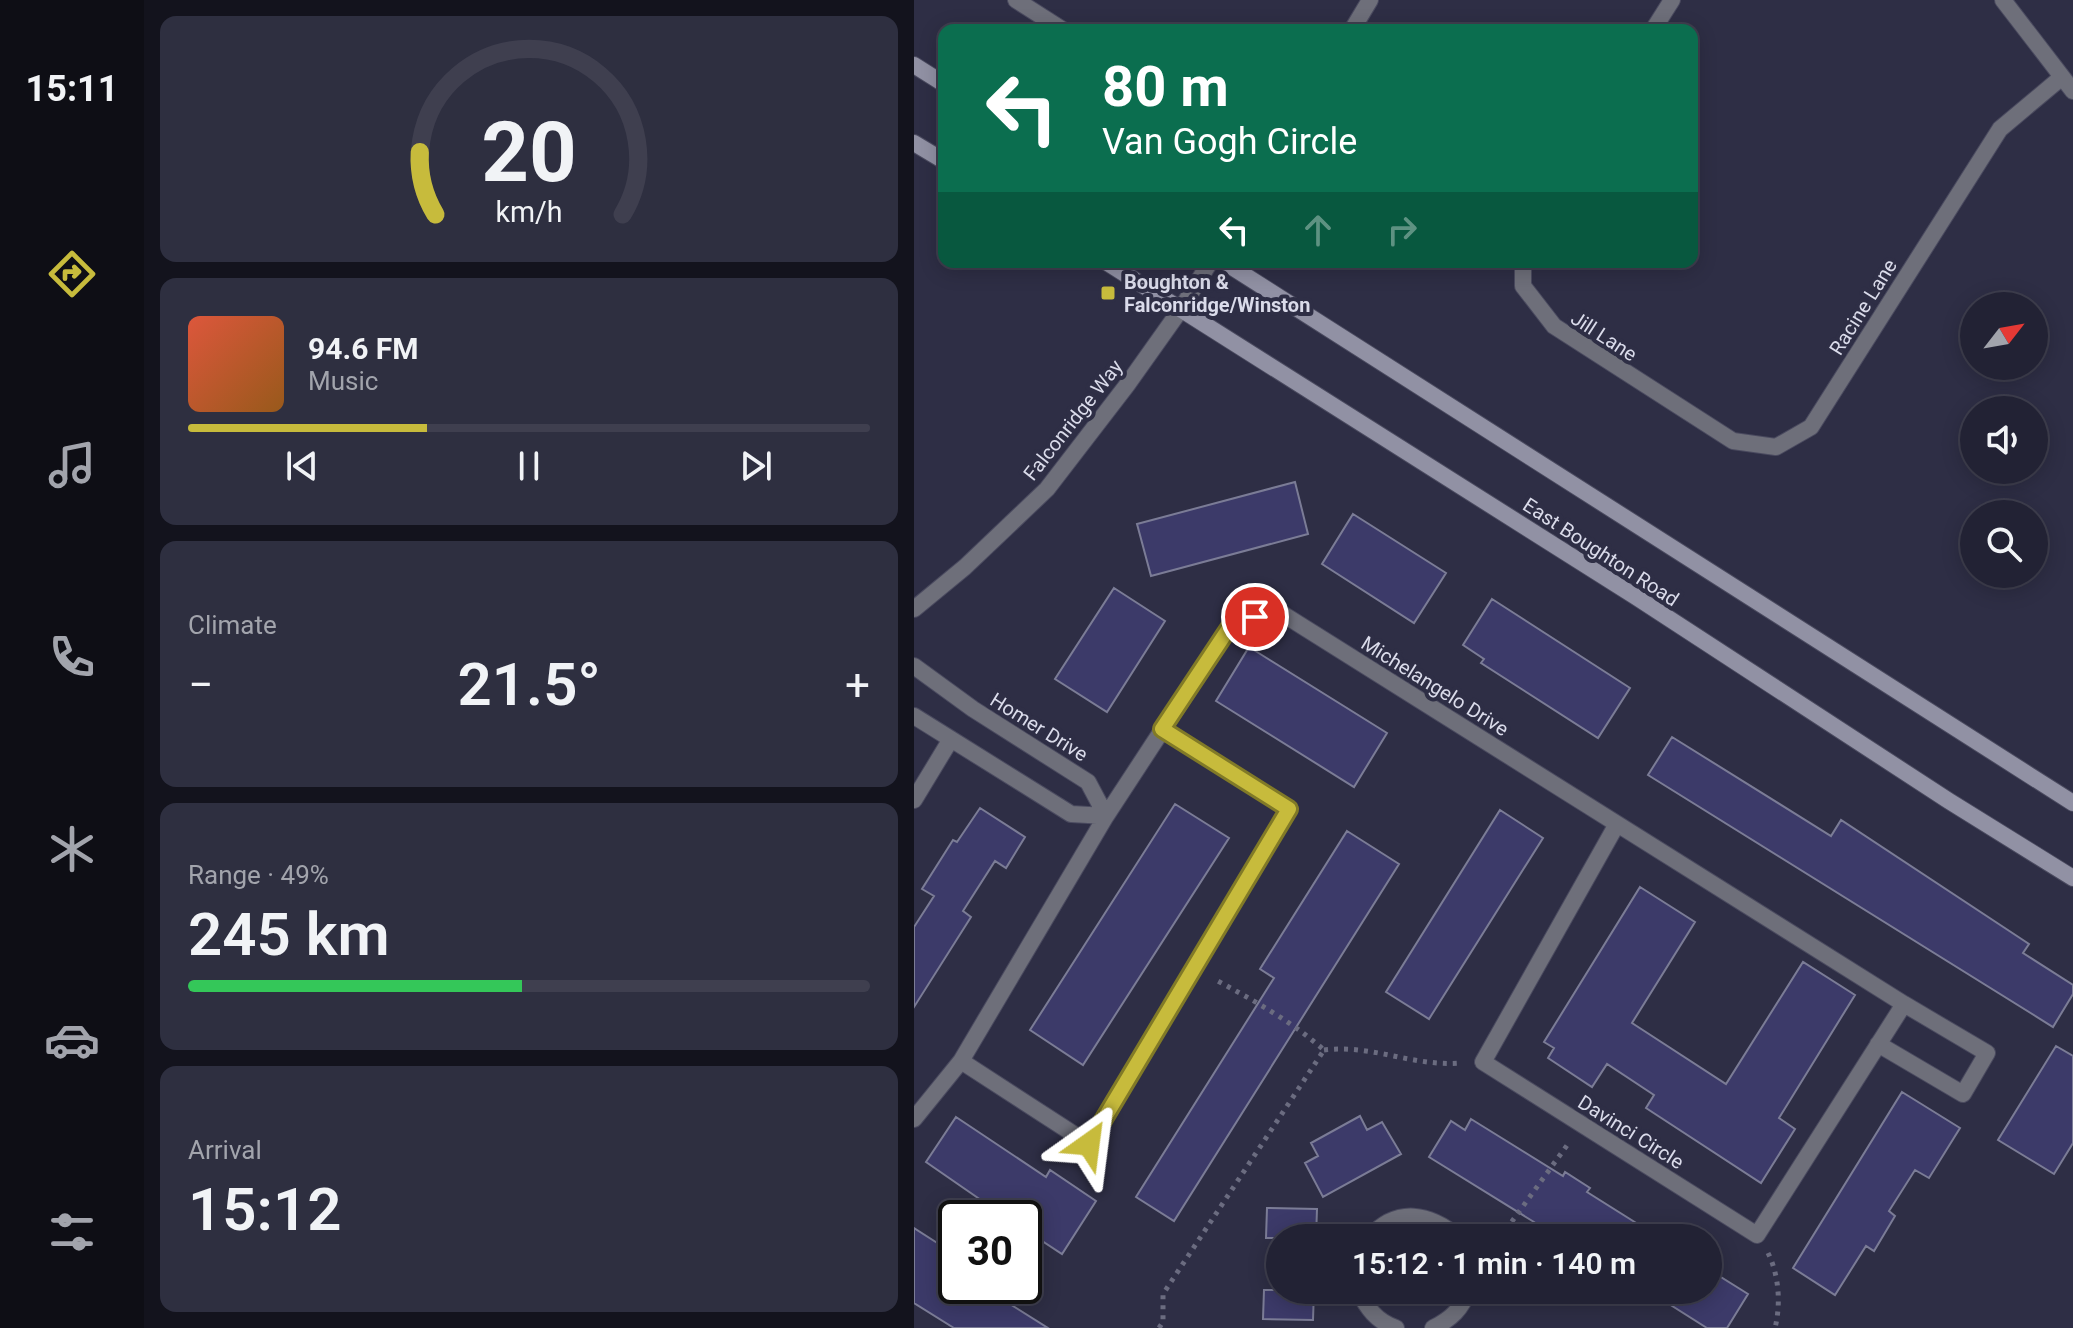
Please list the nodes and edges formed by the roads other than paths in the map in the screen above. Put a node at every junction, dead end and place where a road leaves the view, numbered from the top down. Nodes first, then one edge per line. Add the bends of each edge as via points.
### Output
1 (1016, 0) edge
2 (1370, 0) edge
3 (1672, 0) edge
4 (2003, 0) edge
5 (1054, 24) edge
6 (1356, 24) edge
7 (1657, 24) edge
8 (914, 65) edge
9 (938, 80) edge
10 (2068, 84) edge
11 (914, 143) edge
12 (938, 157) edge
13 (1116, 268) edge
14 (1206, 268) edge
15 (1233, 268) edge
16 (1523, 268) edge
17 (1181, 309) junction
18 (1655, 393) joint
19 (914, 609) edge
20 (914, 666) edge
21 (914, 716) edge
22 (1162, 729) junction
23 (951, 739) junction
24 (914, 800) edge
25 (2073, 803) edge
26 (1106, 816) junction
27 (1617, 824) junction
28 (2073, 878) edge
29 (1904, 1004) junction
30 (1878, 1044) junction
31 (961, 1061) junction
32 (914, 1119) edge
33 (1386, 1224) edge
34 (1442, 1224) edge
35 (1365, 1304) edge
36 (1463, 1304) edge
37 (1386, 1327) edge
38 (1433, 1328) edge

1 - 5 street
2 - 6 street
3 - 7 street
4 - 10 street
8 - 9 main road
10 - 18 street, Racine Lane via 2000,129 1811,427 1776,447 1733,441
11 - 12 main road
13 - 17 main road, East Boughton Road
14 - 17 street, Falconridge Way
15 - 25 main road, East Boughton Road
16 - 18 street, Jill Lane via 1523,286 1554,326
17 - 19 street, Falconridge Way via 1047,489
17 - 28 main road, East Boughton Road
20 - 26 street, Homer Drive via 1088,782
21 - 23 street
22 - 26 street, Michelangelo Drive
22 - 27 street, Michelangelo Drive via 1233,622 1278,611
22 - 31 street via 1289,809 1089,1144
23 - 24 street
23 - 26 street via 1071,814
26 - 31 street, Michelangelo Drive
27 - 29 street, Michelangelo Drive
27 - 30 street, Davinci Circle via 1483,1062 1757,1235
29 - 30 street
29 - 30 street, Michelangelo Drive via 1987,1053 1963,1094
31 - 32 street, Michelangelo Drive
33 - 34 street via 1421,1216
35 - 37 street
36 - 38 street

